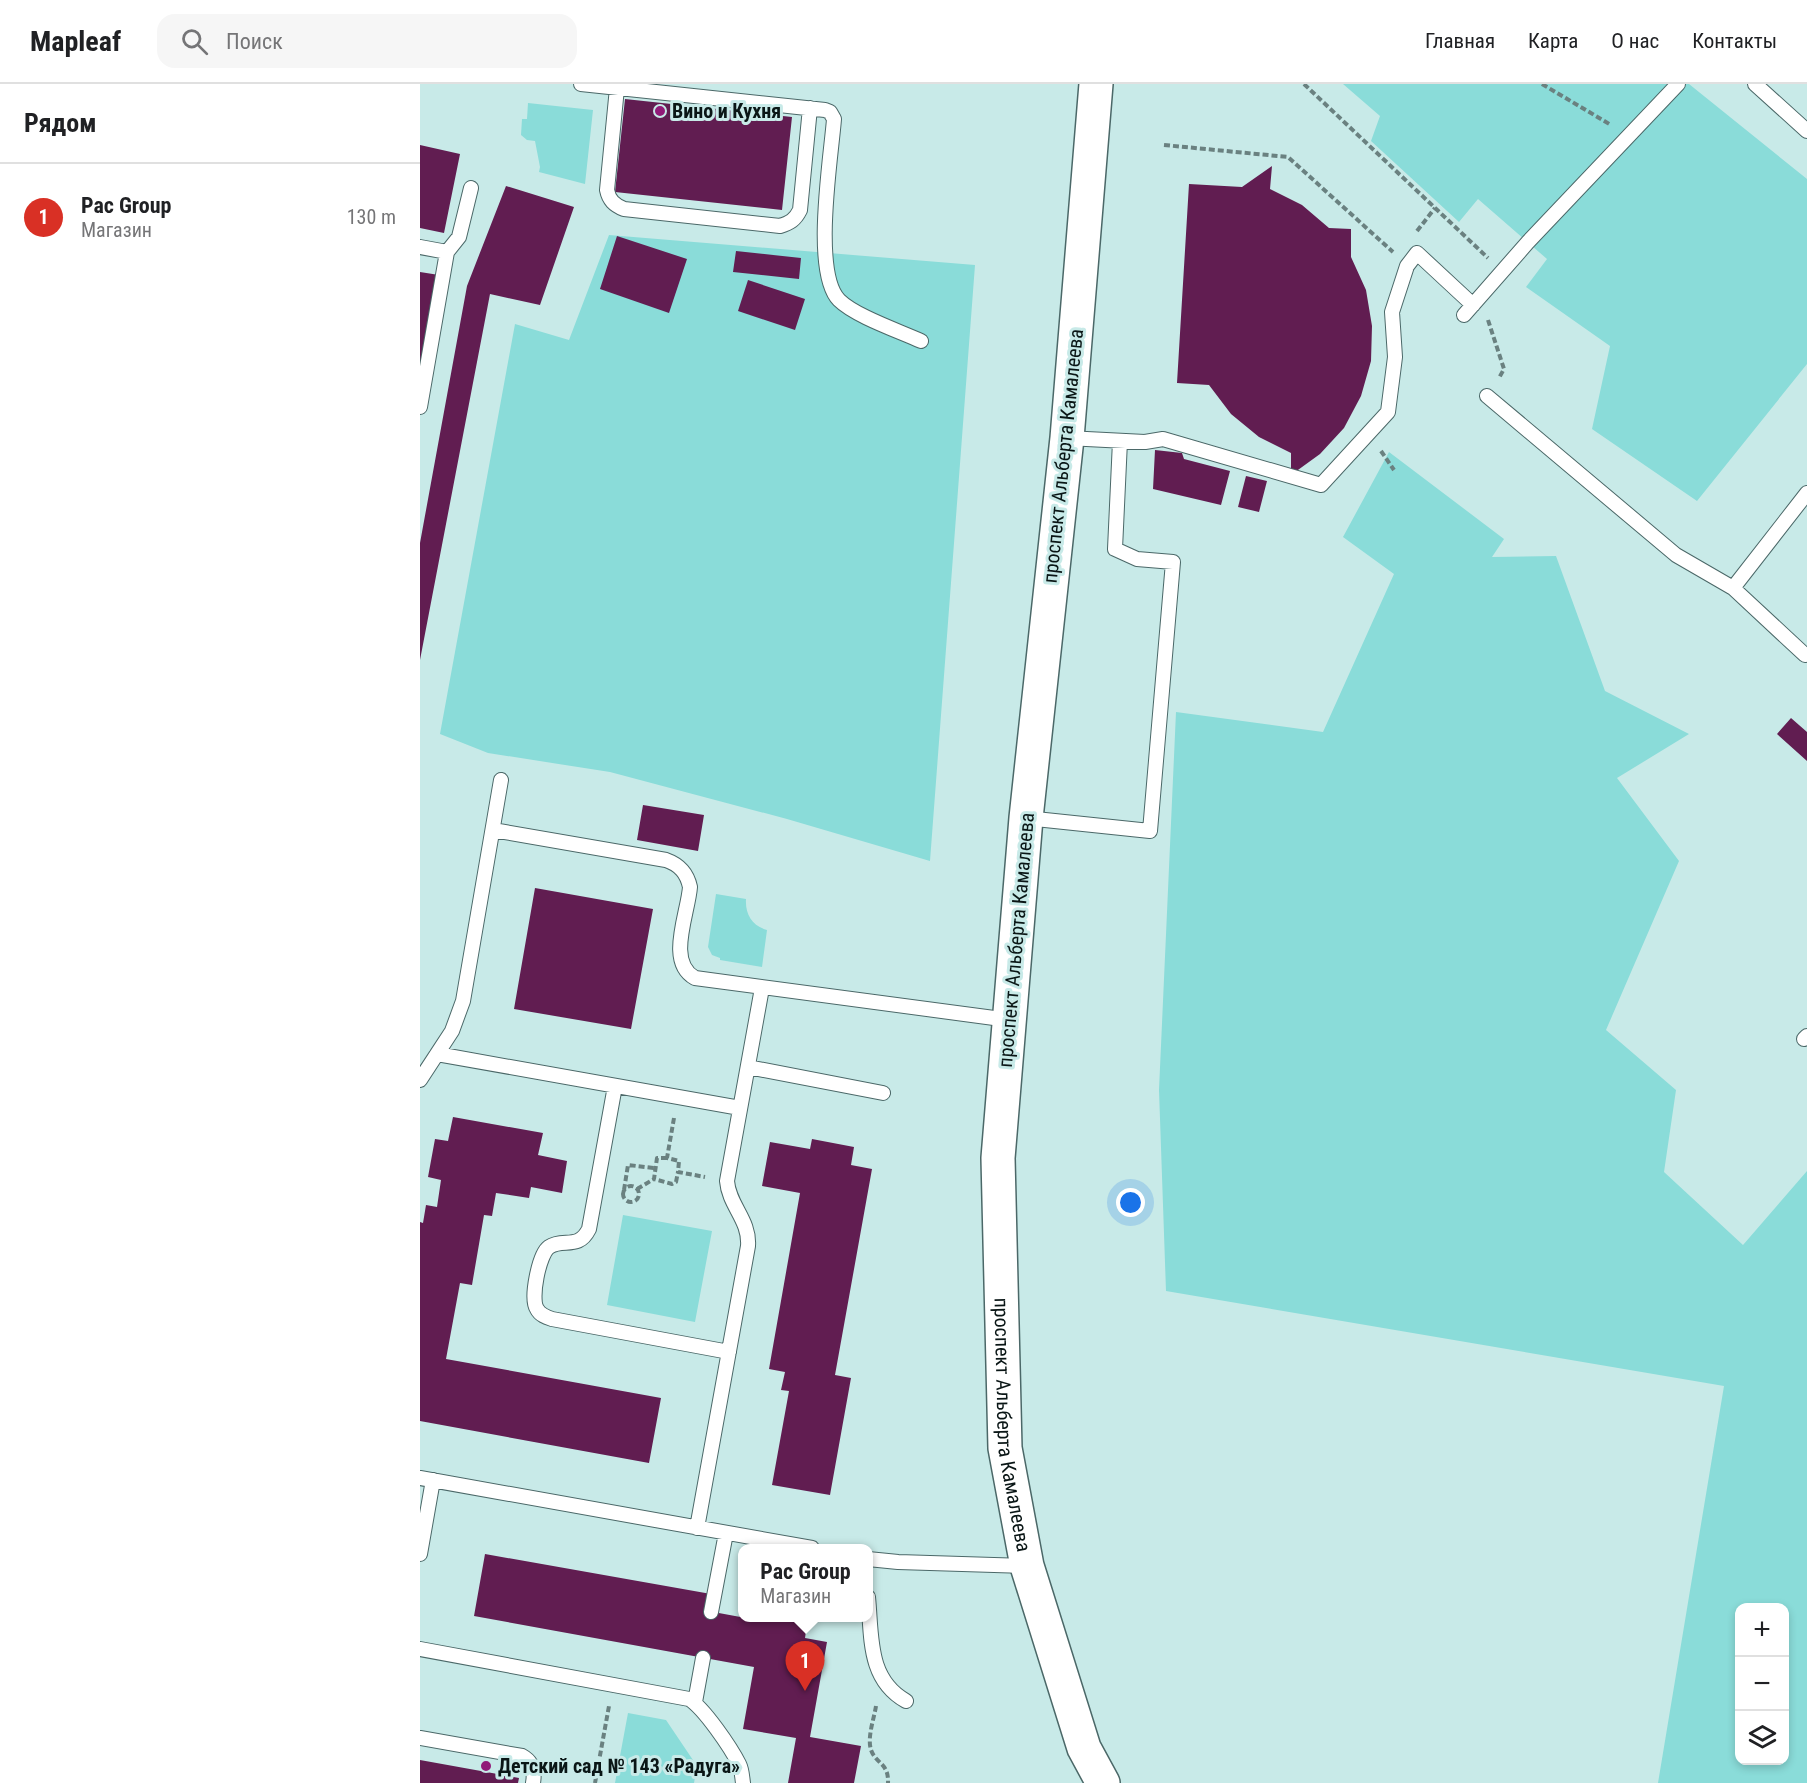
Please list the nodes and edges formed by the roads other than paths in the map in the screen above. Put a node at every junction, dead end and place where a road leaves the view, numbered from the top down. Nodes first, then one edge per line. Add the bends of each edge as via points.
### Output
1 (581, 84) edge
2 (1096, 84) edge
3 (1678, 84) edge
4 (1755, 84) edge
5 (617, 88) junction
6 (810, 108) junction
7 (1807, 131) edge
8 (471, 188) dead end
9 (420, 247) edge
10 (447, 252) junction
11 (921, 341) dead end
12 (1487, 396) road end
13 (420, 407) edge
14 (1066, 438) junction
15 (1120, 441) junction
16 (1807, 493) edge
17 (1732, 588) junction
18 (1806, 654) edge
19 (501, 780) dead end
20 (1026, 818) junction
21 (493, 830) junction
22 (762, 988) junction
23 (1009, 1020) junction
24 (437, 1054) junction
25 (748, 1067) junction
26 (420, 1080) edge
27 (615, 1086) junction
28 (883, 1093) dead end
29 (740, 1108) junction
30 (729, 1352) junction
31 (427, 1479) edge
32 (697, 1528) junction
33 (726, 1533) junction
34 (789, 1544) edge
35 (420, 1554) edge
36 (873, 1560) edge
37 (1028, 1566) junction
38 (711, 1612) dead end
39 (871, 1622) edge
40 (420, 1649) edge
41 (703, 1658) dead end
42 (906, 1701) dead end
43 (695, 1702) junction
44 (420, 1738) edge
45 (533, 1783) edge
46 (743, 1783) edge
47 (1103, 1783) edge

1 - 5 lane
2 - 14 main road, проспект Альберта Камалеева
3 - 15 lane via 1468,310 1417,254 1407,266 1392,312 1395,357 1388,412 1321,485 1163,439
4 - 7 lane
5 - 6 lane
5 - 6 lane via 607,190 616,206 780,226 790,223 800,210
6 - 11 lane via 830,112 834,119 824,228 829,283 840,301
8 - 10 lane via 459,237
9 - 10 lane
10 - 13 lane
12 - 17 lane via 1676,555
14 - 15 lane
14 - 20 main road, проспект Альберта Камалеева
15 - 20 lane via 1115,549 1137,559 1173,562 1150,831
16 - 17 lane
17 - 18 lane
19 - 21 lane
20 - 23 main road, проспект Альберта Камалеева
21 - 22 lane via 674,863 686,874 690,887 680,952 684,969 701,980
21 - 24 lane via 463,1001 452,1031
22 - 23 lane
22 - 25 lane
23 - 37 main road, проспект Альберта Камалеева via 998,1158 1005,1448
24 - 26 lane
24 - 27 lane
25 - 28 lane
25 - 29 lane
27 - 29 lane
27 - 30 lane via 589,1230 578,1242 554,1244 541,1255 534,1295 536,1308 552,1319
29 - 30 lane via 727,1181 729,1196 744,1220 748,1237
30 - 32 lane
31 - 32 lane
31 - 35 lane
32 - 33 lane
33 - 34 lane
33 - 38 lane
36 - 37 lane
37 - 47 main road, проспект Альберта Камалеева via 1084,1748
39 - 42 lane via 881,1679
40 - 43 lane
41 - 43 lane
43 - 46 lane via 735,1758
44 - 45 lane via 522,1756 534,1769

